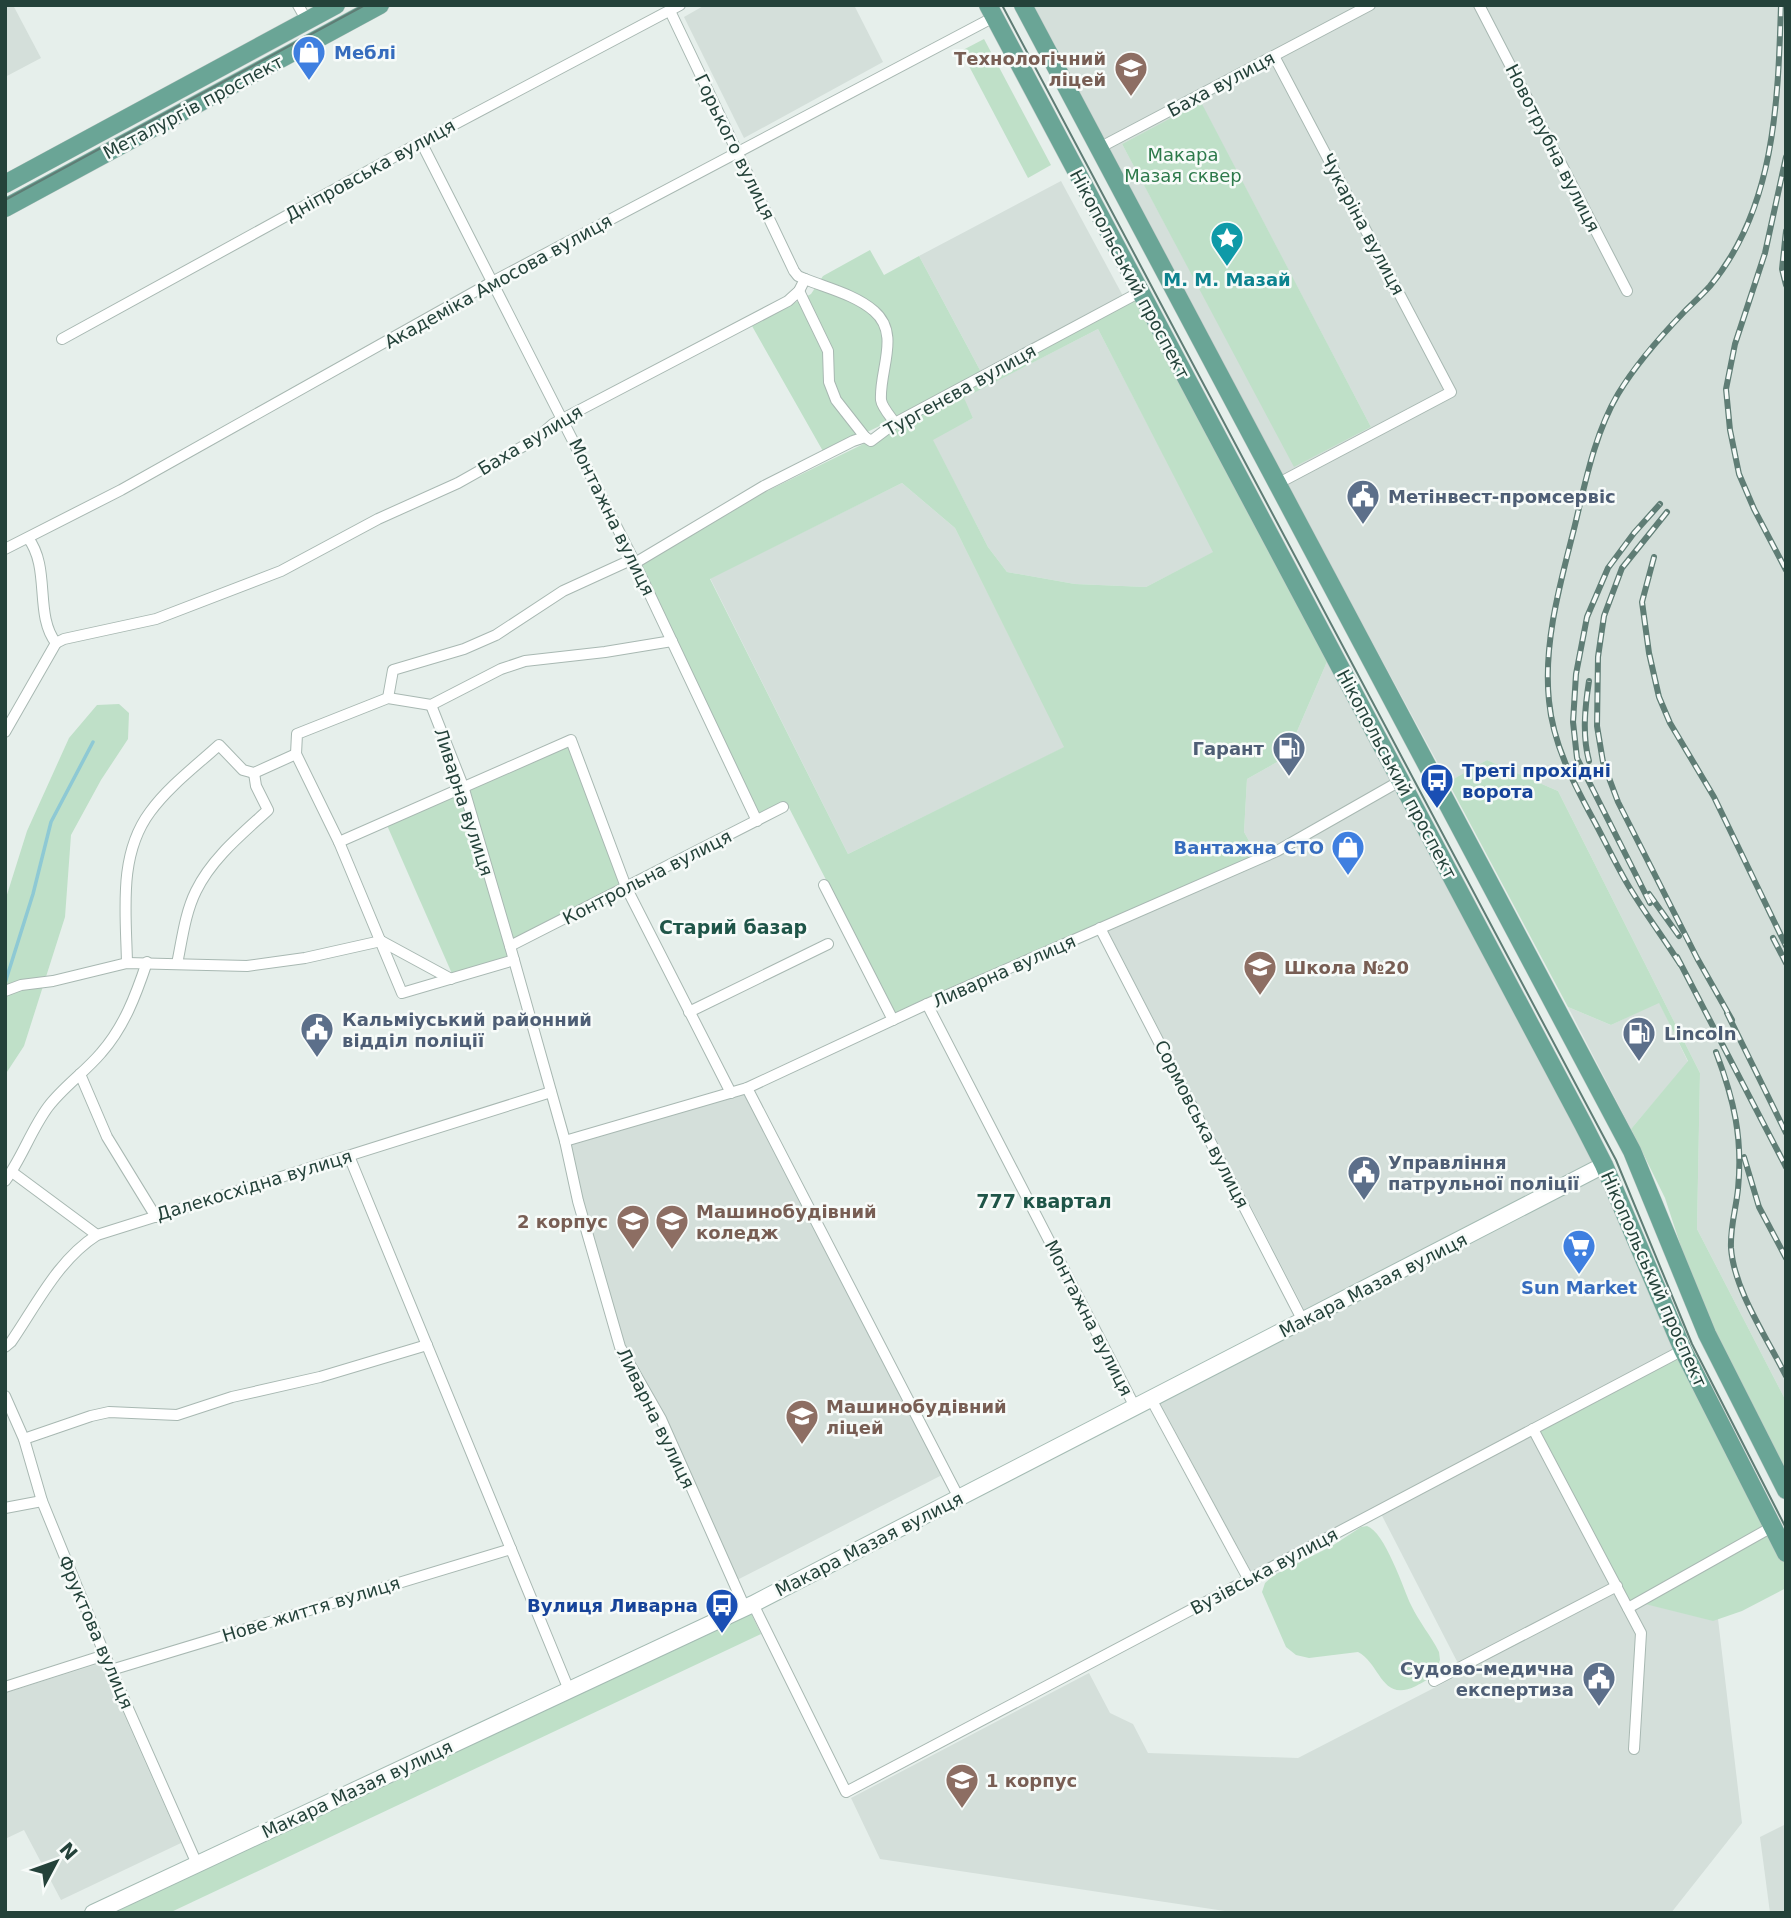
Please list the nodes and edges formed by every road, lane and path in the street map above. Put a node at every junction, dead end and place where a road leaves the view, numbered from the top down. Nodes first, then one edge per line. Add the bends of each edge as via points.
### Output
1 (336, 5) edge
2 (380, 5) edge
3 (1023, 5) edge
4 (1370, 5) edge
5 (1479, 5) edge
6 (675, 8) edge
7 (991, 11) edge
8 (303, 13) edge
9 (317, 39) junction
10 (1274, 55) junction
11 (421, 142) junction
12 (1099, 148) junction
13 (737, 152) junction
14 (1072, 163) junction
15 (5, 184) edge
16 (5, 208) edge
17 (805, 279) junction
18 (492, 282) junction
19 (799, 291) junction
20 (1627, 291) dead end
21 (1140, 292) junction
22 (62, 339) dead end
23 (563, 419) junction
24 (895, 423) junction
25 (865, 437) junction
26 (1277, 484) junction
27 (28, 538) junction
28 (5, 549) edge
29 (634, 561) junction
30 (672, 641) junction
31 (56, 643) junction
32 (388, 698) junction
33 (431, 705) junction
34 (5, 732) edge
35 (296, 754) junction
36 (1427, 766) junction
37 (254, 773) junction
38 (1400, 781) junction
39 (463, 786) junction
40 (783, 807) dead end
41 (757, 821) junction
42 (340, 842) junction
43 (824, 885) dead end
44 (626, 887) junction
45 (1100, 928) junction
46 (381, 941) junction
47 (828, 944) dead end
48 (510, 946) junction
49 (514, 961) junction
50 (147, 962) junction
51 (127, 963) junction
52 (177, 964) junction
53 (451, 979) junction
54 (5, 991) edge
55 (927, 1004) junction
56 (689, 1012) junction
57 (894, 1020) junction
58 (80, 1074) junction
59 (747, 1088) junction
60 (551, 1092) junction
61 (731, 1093) junction
62 (565, 1141) junction
63 (1632, 1151) junction
64 (349, 1156) junction
65 (1604, 1166) junction
66 (9, 1176) edge
67 (156, 1217) junction
68 (97, 1235) junction
69 (1303, 1321) junction
70 (426, 1345) junction
71 (5, 1347) edge
72 (1683, 1350) junction
73 (5, 1396) edge
74 (1151, 1399) junction
75 (1135, 1407) junction
76 (1533, 1429) junction
77 (24, 1440) junction
78 (1786, 1490) edge
79 (959, 1498) junction
80 (42, 1501) junction
81 (5, 1508) edge
82 (1779, 1523) edge
83 (511, 1549) junction
84 (1786, 1553) edge
85 (1249, 1580) junction
86 (1617, 1587) junction
87 (749, 1606) junction
88 (1628, 1608) junction
89 (105, 1655) junction
90 (111, 1670) junction
91 (1434, 1681) dead end
92 (5, 1687) edge
93 (569, 1690) junction
94 (1634, 1749) dead end
95 (846, 1792) joint
96 (197, 1864) junction
97 (93, 1913) edge

1 - 8 main road, Металургів проспект
2 - 9 main road, Металургів проспект
3 - 12 main road, Нікопольський проспект
4 - 10 street, Баха вулиця
5 - 20 street, Новотрубна вулиця
6 - 11 street, Дніпровська вулиця
6 - 13 street, Горького вулиця
7 - 13 street, Академіка Амосова вулиця
7 - 14 main road, Нікопольський проспект
8 - 9 main road
8 - 15 main road, Металургів проспект
9 - 16 main road, Металургів проспект
10 - 12 street, Баха вулиця
10 - 26 street, Чукаріна вулиця via 1451,392
11 - 18 street, Монтажна вулиця
11 - 22 street, Дніпровська вулиця
12 - 14 main road, Баха вулиця
12 - 26 main road, Нікопольський проспект
13 - 17 street, Горького вулиця via 794,271
13 - 18 street, Академіка Амосова вулиця
14 - 21 main road, Нікопольський проспект
17 - 19 street, Баха вулиця
17 - 24 street via 852,298 880,317 888,339 881,400
18 - 23 street, Монтажна вулиця
18 - 27 street, Академіка Амосова вулиця
19 - 23 street, Баха вулиця via 788,301
19 - 25 street via 828,351 829,382 836,400
21 - 24 street, Тургенєва вулиця
21 - 38 main road, Нікопольський проспект
23 - 29 street, Монтажна вулиця
23 - 31 street, Баха вулиця via 458,483 281,570 156,619
24 - 25 street, Тургенєва вулиця via 872,441
25 - 29 street, Тургенєва вулиця via 764,486
26 - 36 main road, Нікопольський проспект
27 - 28 street, Академіка Амосова вулиця
27 - 31 street via 37,551 48,631
29 - 30 street, Монтажна вулиця
29 - 32 street, Тургенєва вулиця via 563,591 496,635 393,670
30 - 33 street via 525,661
30 - 41 street, Монтажна вулиця
31 - 34 street
32 - 33 street
32 - 35 street via 297,734
33 - 39 street, Ливарна вулиця
35 - 37 street
35 - 42 street
36 - 38 main road, Ливарна вулиця
36 - 63 main road, Нікопольський проспект
37 - 51 street via 243,770 219,745 149,813 129,858
37 - 52 street via 268,810 228,847 195,892
38 - 45 street, Ливарна вулиця via 1277,851
38 - 65 main road, Нікопольський проспект
39 - 42 street
39 - 44 street via 571,740
39 - 48 street, Ливарна вулиця
40 - 41 street, Контрольна вулиця
41 - 44 street, Контрольна вулиця
42 - 46 street
43 - 57 street
44 - 48 street, Контрольна вулиця
44 - 56 street
45 - 55 street, Ливарна вулиця
45 - 69 street, Сормовська вулиця
46 - 52 street via 247,966
46 - 53 street
46 - 53 street via 402,993
47 - 56 street
48 - 49 street, Ливарна вулиця
49 - 53 street
49 - 60 street, Ливарна вулиця
50 - 51 street
50 - 52 street
50 - 58 street via 117,1032
51 - 54 street
55 - 57 street, Ливарна вулиця
55 - 75 street, Монтажна вулиця
56 - 61 street
57 - 59 street, Ливарна вулиця
58 - 66 street via 50,1104
58 - 67 street via 107,1137
59 - 61 street, Ливарна вулиця
59 - 79 street
60 - 62 street, Ливарна вулиця
60 - 64 street, Далекосхідна вулиця
61 - 62 street, Ливарна вулиця
62 - 87 street, Ливарна вулиця via 620,1347 661,1419
63 - 65 main road, Макара Мазая вулиця
63 - 78 main road, Нікопольський проспект via 1707,1334
64 - 67 street, Далекосхідна вулиця
64 - 70 street
65 - 69 main road, Макара Мазая вулиця
65 - 72 main road, Нікопольський проспект
66 - 68 street
67 - 68 street, Далекосхідна вулиця
68 - 71 street, Далекосхідна вулиця via 65,1261
69 - 74 main road, Макара Мазая вулиця
70 - 77 street via 177,1415 109,1412
70 - 83 street
72 - 76 street, Вузівська вулиця
72 - 82 main road, Нікопольський проспект
73 - 77 street, Фруктова вулиця
74 - 75 main road, Макара Мазая вулиця
74 - 85 street, Монтажна вулиця
75 - 79 main road, Макара Мазая вулиця
76 - 85 street, Вузівська вулиця
76 - 86 street
77 - 80 street, Фруктова вулиця
79 - 87 main road, Макара Мазая вулиця
80 - 81 street
80 - 89 street, Фруктова вулиця
82 - 84 main road, Нікопольський проспект
82 - 88 street
83 - 90 street, Нове життя вулиця
83 - 93 street
85 - 95 street, Вузівська вулиця
86 - 88 street
86 - 91 street
87 - 93 main road, Макара Мазая вулиця
87 - 95 street, Ливарна вулиця
88 - 94 street via 1641,1633
89 - 90 street, Фруктова вулиця
89 - 92 street
90 - 96 street, Фруктова вулиця
93 - 96 main road, Макара Мазая вулиця
96 - 97 main road, Макара Мазая вулиця

